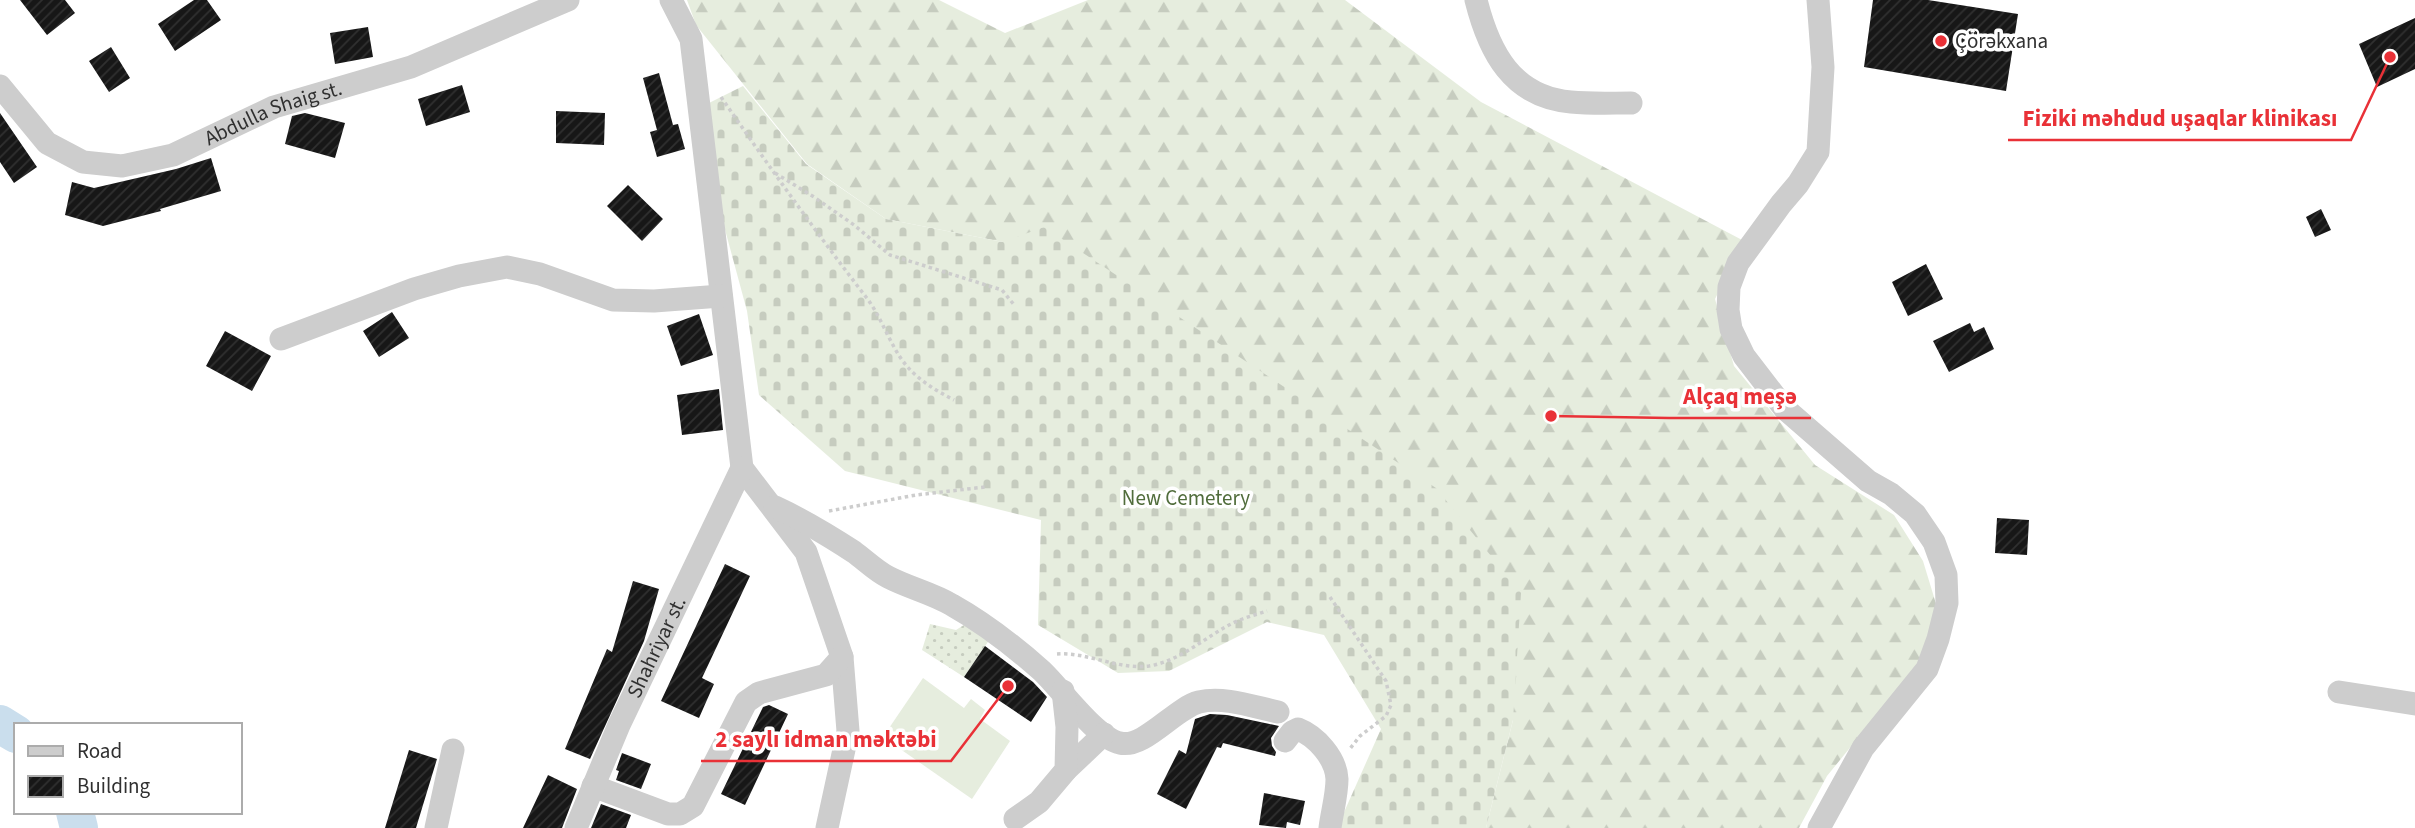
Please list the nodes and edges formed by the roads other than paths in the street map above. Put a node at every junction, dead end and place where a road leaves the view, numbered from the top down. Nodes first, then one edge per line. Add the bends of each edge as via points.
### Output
1 (568, 0) edge
2 (652, 0) edge
3 (671, 0) edge
4 (1476, 0) edge
5 (1818, 0) edge
6 (691, 39) junction
7 (0, 86) edge
8 (1631, 103) dead end
9 (721, 296) junction
10 (281, 339) dead end
11 (743, 468) junction
12 (769, 504) junction
13 (842, 657) junction
14 (1063, 691) junction
15 (2339, 692) dead end
16 (2415, 704) edge
17 (1278, 712) dead end
18 (1104, 734) junction
19 (1285, 741) dead end
20 (453, 750) dead end
21 (1066, 770) junction
22 (593, 786) junction
23 (1015, 819) dead end
24 (436, 828) edge
25 (576, 828) edge
26 (827, 828) edge
27 (1330, 828) edge
28 (1819, 828) edge

1 - 7 street, Abdulla Shaig st. via 411,67 274,107 173,155 122,166 83,162 47,143
2 - 6 street
3 - 6 street
4 - 8 street via 1487,40 1513,78 1544,97
5 - 28 street via 1823,67 1818,152 1738,263 1729,287 1731,329 1744,356 1784,408 1868,481 1915,513 1934,541 1946,575 1947,603 1927,669 1863,748
6 - 9 street
9 - 10 street via 613,300 507,267 414,289
9 - 11 street
11 - 12 street
11 - 22 street, Shahriyar st.
12 - 13 street via 806,552
12 - 14 street via 810,524 887,577 968,615
13 - 22 street via 827,675 747,702 693,806 680,814 668,814
13 - 26 street via 848,731
14 - 18 street
14 - 21 street
15 - 16 street
17 - 18 street via 1232,702 1201,702 1183,708 1128,743
18 - 21 street
19 - 27 street via 1298,729 1310,734 1334,768 1337,779
20 - 24 street
21 - 23 street via 1039,802
22 - 25 street, Shahriyar st.

